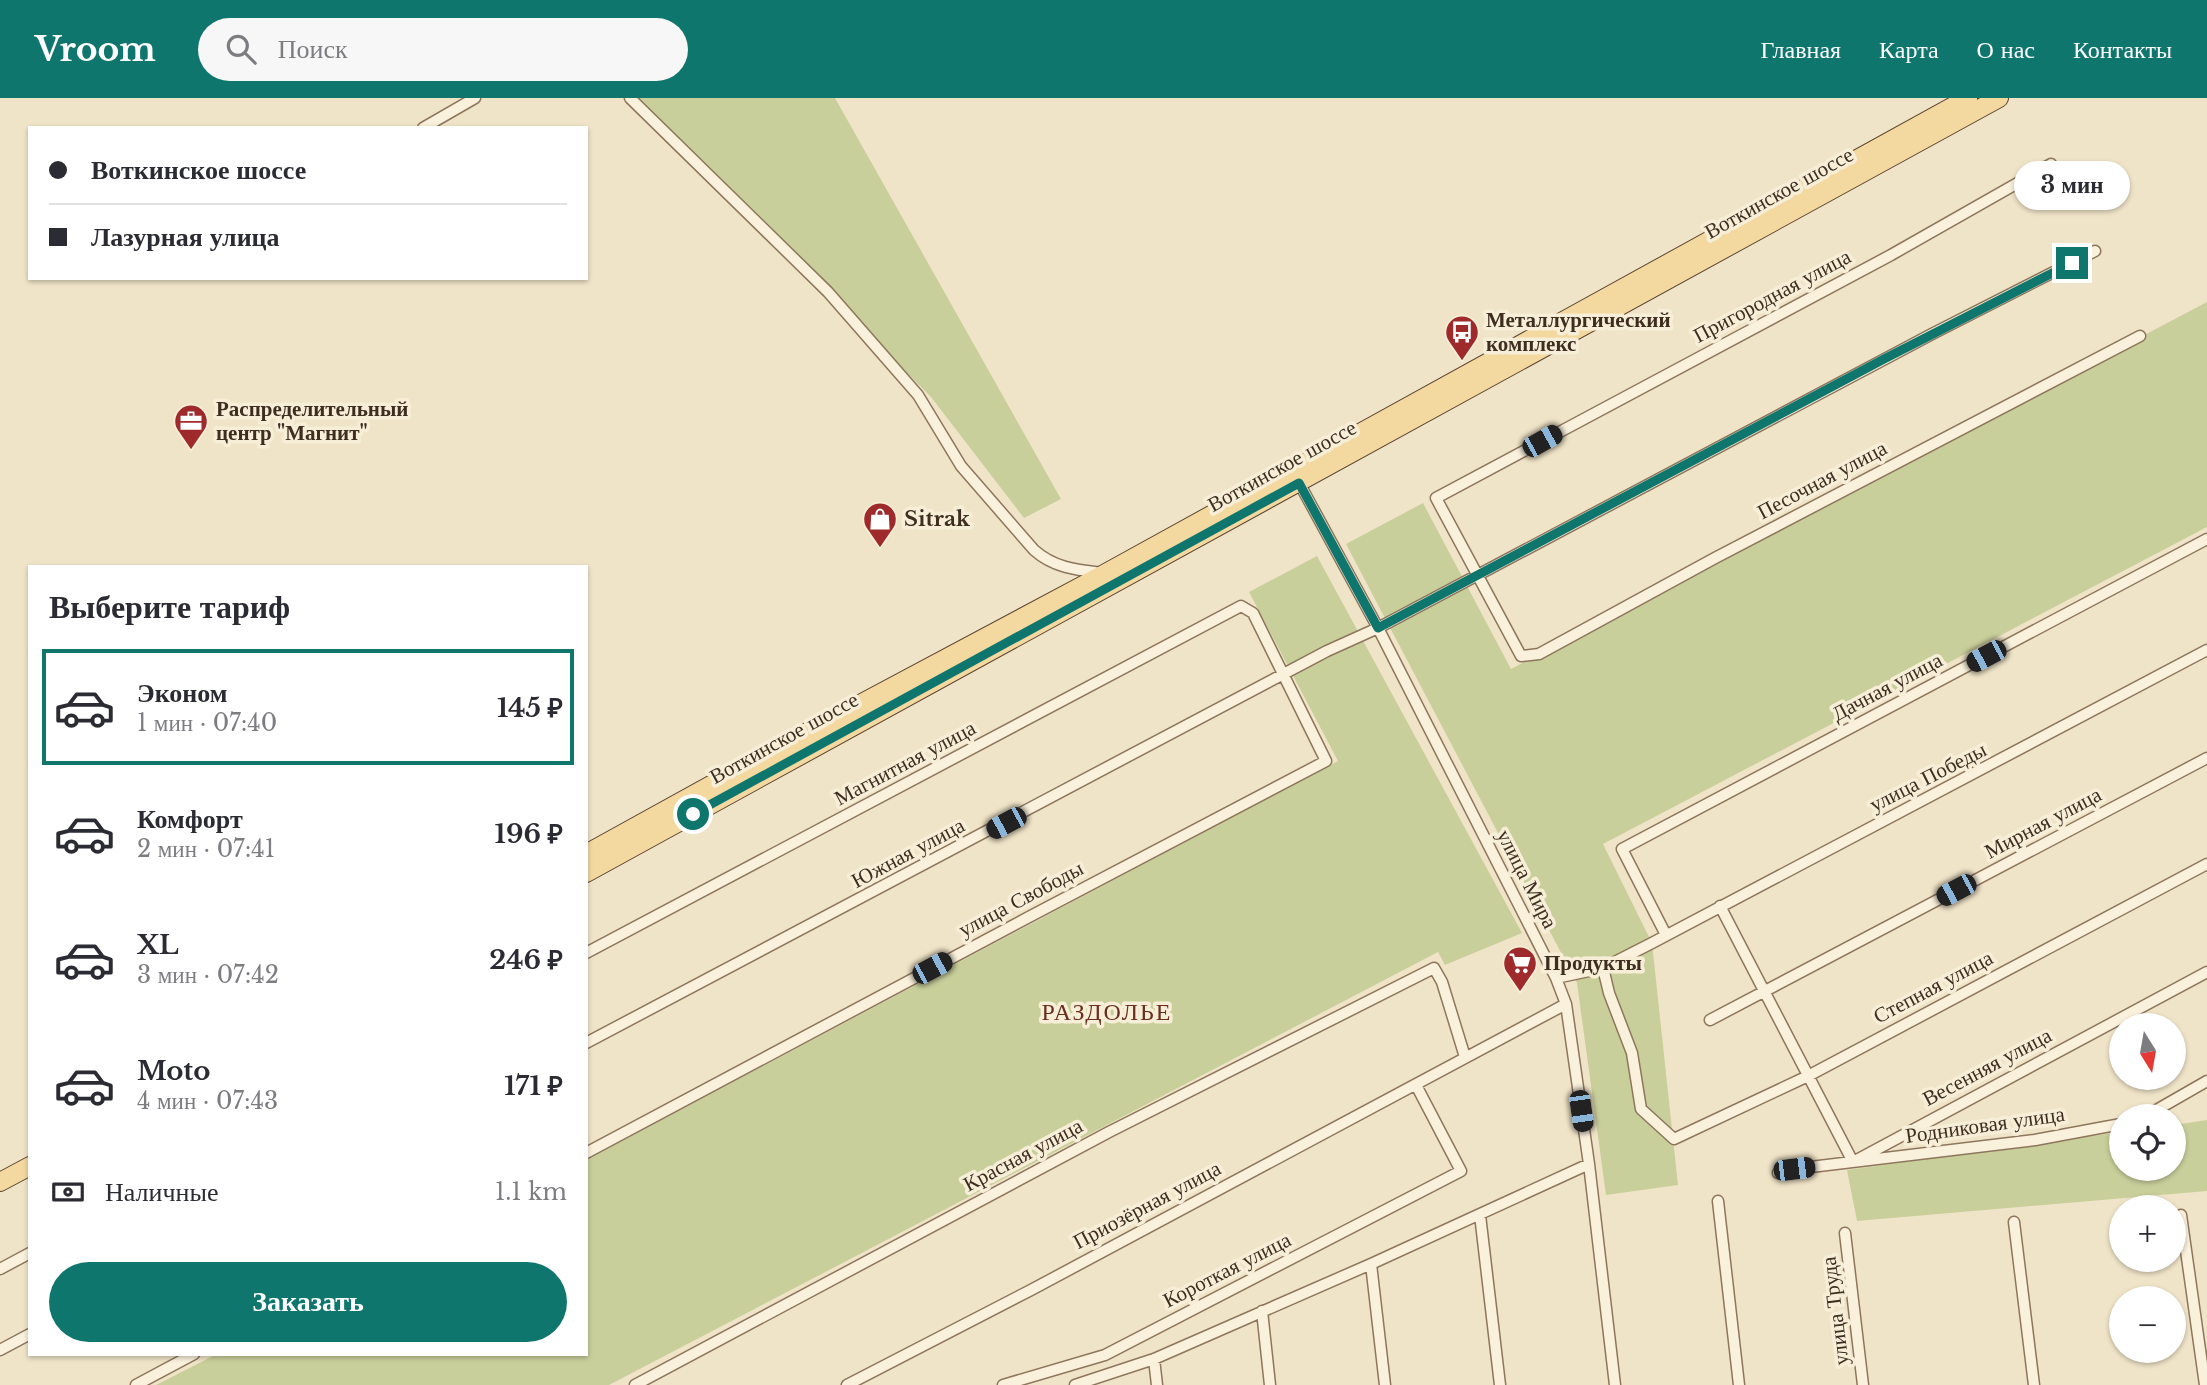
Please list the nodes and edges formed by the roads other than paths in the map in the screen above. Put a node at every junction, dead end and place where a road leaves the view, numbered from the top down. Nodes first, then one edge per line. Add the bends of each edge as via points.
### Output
1 (475, 98) edge
2 (630, 98) edge
3 (1968, 98) edge
4 (1999, 98) edge
5 (426, 126) edge
6 (2051, 164) dead end
7 (2095, 251) dead end
8 (2140, 336) dead end
9 (1296, 477) junction
10 (2207, 539) edge
11 (1104, 574) junction
12 (1479, 574) junction
13 (1378, 628) junction
14 (2207, 650) edge
15 (1283, 677) junction
16 (2207, 758) edge
17 (588, 853) edge
18 (2207, 864) edge
19 (588, 872) edge
20 (1720, 906) junction
21 (1666, 935) junction
22 (588, 952) edge
23 (1603, 968) junction
24 (2207, 972) edge
25 (1556, 978) junction
26 (1763, 992) junction
27 (1566, 1004) junction
28 (1710, 1020) dead end
29 (588, 1042) edge
30 (1465, 1057) junction
31 (1808, 1076) junction
32 (2207, 1081) edge
33 (1416, 1085) junction
34 (2167, 1104) edge
35 (2109, 1126) edge
36 (588, 1152) edge
37 (1853, 1162) junction
38 (1589, 1164) junction
39 (28, 1167) edge
40 (1779, 1173) dead end
41 (28, 1174) edge
42 (0, 1185) edge
43 (1718, 1201) dead end
44 (1480, 1215) junction
45 (2014, 1222) dead end
46 (1845, 1233) dead end
47 (2186, 1250) edge
48 (28, 1254) edge
49 (1371, 1264) junction
50 (0, 1269) edge
51 (1262, 1311) junction
52 (28, 1335) edge
53 (0, 1350) edge
54 (190, 1356) edge
55 (1154, 1359) junction
56 (136, 1385) edge
57 (635, 1385) edge
58 (847, 1385) edge
59 (1003, 1385) edge
60 (1075, 1385) edge
61 (1157, 1385) edge
62 (1270, 1385) edge
63 (1385, 1385) edge
64 (1500, 1385) edge
65 (1615, 1385) edge
66 (1739, 1385) edge
67 (1863, 1385) edge
68 (2034, 1385) edge
69 (2205, 1385) edge

1 - 5 street
2 - 11 street via 828,292 918,395 961,466 1034,550 1065,569
3 - 9 main road, Воткинское шоссе
4 - 9 main road, Воткинское шоссе
6 - 12 street, Пригородная улица via 1891,255 1436,498
7 - 12 street, Южная улица
8 - 12 street, Песочная улица via 1539,654 1521,656
9 - 11 main road, Воткинское шоссе
9 - 13 street, улица Мира
9 - 19 main road, Воткинское шоссе
10 - 21 street, Дачная улица via 1622,849
11 - 17 main road, Воткинское шоссе
12 - 13 street, Южная улица
13 - 15 street, Южная улица
13 - 25 street, улица Мира
14 - 20 street, улица Победы
15 - 22 street, Магнитная улица via 1253,613 1241,606
15 - 29 street, Южная улица
15 - 36 street, улица Свободы via 1326,761
16 - 26 street, Мирная улица
18 - 31 street, Степная улица
20 - 21 street, улица Победы
20 - 26 street
21 - 23 street, улица Победы
23 - 25 street, улица Победы
23 - 31 street, Степная улица via 1632,1053 1641,1109 1674,1139
24 - 37 street, Весенняя улица
25 - 27 street, улица Мира
26 - 28 street, Мирная улица
26 - 31 street
27 - 30 street, Приозёрная улица
27 - 38 street, улица Мира
30 - 33 street, Приозёрная улица
30 - 57 street, Красная улица via 1434,968 1109,1132
31 - 37 street
32 - 34 street
33 - 58 street, Приозёрная улица
33 - 59 street, Короткая улица via 1461,1171 1105,1354
35 - 37 street, Родниковая улица
37 - 40 street, Весенняя улица
38 - 44 street
38 - 65 street, улица Мира
39 - 42 main road
41 - 42 main road
43 - 66 street
44 - 49 street
44 - 64 street
45 - 68 street
46 - 67 street, улица Труда
47 - 69 street
48 - 50 street
49 - 51 street
49 - 63 street
51 - 55 street
51 - 62 street
52 - 53 street
54 - 56 street
55 - 60 street
55 - 61 street

